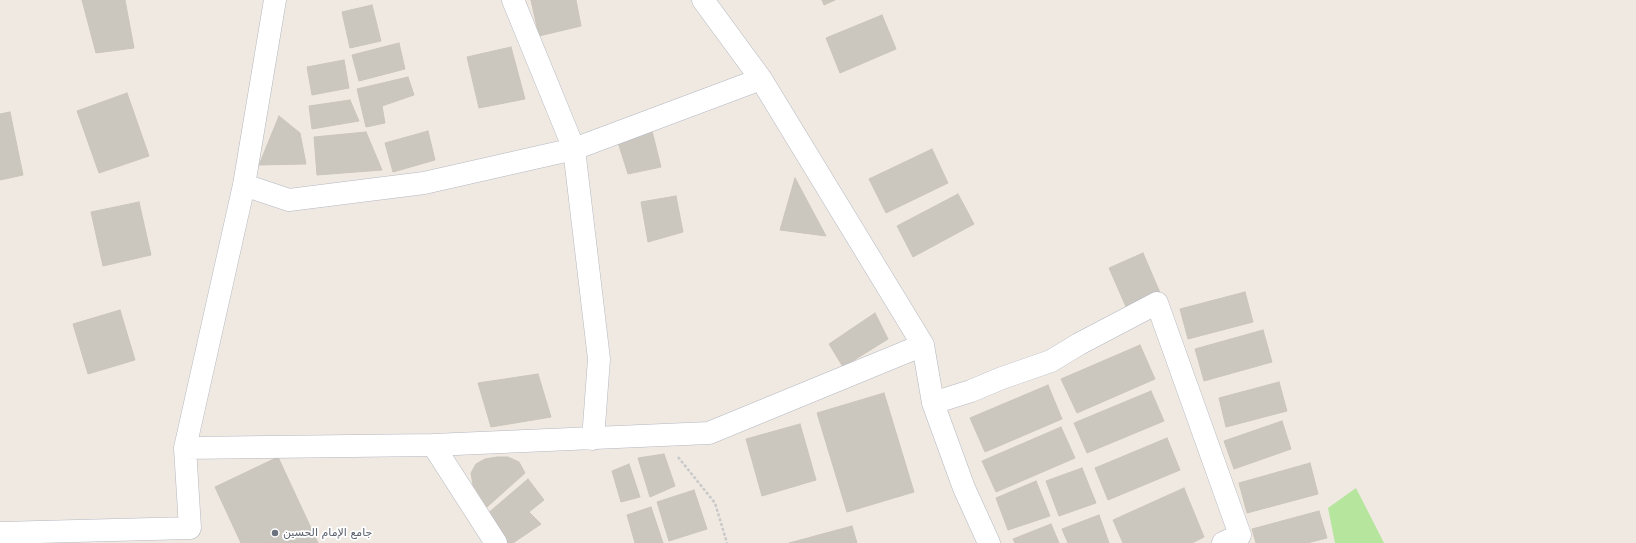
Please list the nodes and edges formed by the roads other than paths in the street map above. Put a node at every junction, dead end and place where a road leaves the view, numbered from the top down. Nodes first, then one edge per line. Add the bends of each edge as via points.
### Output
1 (275, 0) edge
2 (513, 0) edge
3 (703, 0) edge
4 (761, 79) junction
5 (574, 149) junction
6 (244, 185) junction
7 (923, 345) junction
8 (933, 403) junction
9 (593, 439) junction
10 (433, 445) junction
11 (185, 448) junction
12 (0, 533) edge
13 (195, 536) edge
14 (496, 543) edge
15 (989, 543) edge
16 (1223, 543) edge

1 - 6 street
2 - 5 street
3 - 4 street
4 - 5 street
4 - 7 street
5 - 6 street via 424,183 289,200
5 - 9 street via 599,359
6 - 11 street
7 - 8 street
7 - 9 street via 709,433
8 - 15 street via 964,488
8 - 16 street via 1051,361 1157,304 1240,535
9 - 10 street
10 - 11 street
10 - 14 street
11 - 13 street
12 - 13 street

